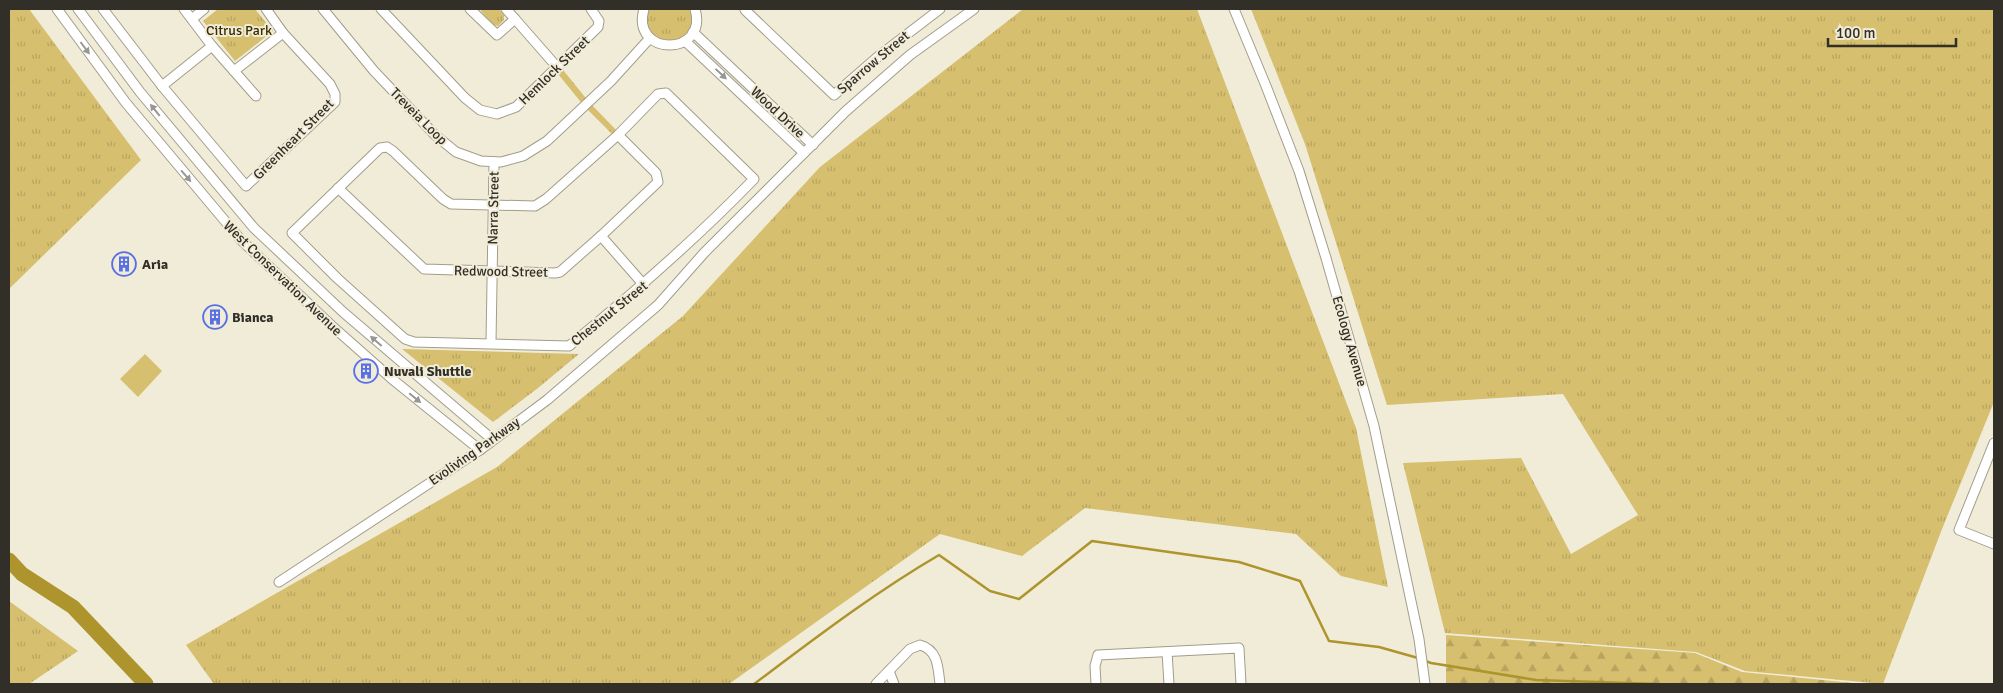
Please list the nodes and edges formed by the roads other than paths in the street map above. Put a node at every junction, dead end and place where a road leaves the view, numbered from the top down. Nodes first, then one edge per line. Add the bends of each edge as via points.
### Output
1 (56, 9) edge
2 (78, 9) edge
3 (103, 9) edge
4 (184, 9) edge
5 (204, 9) edge
6 (266, 9) edge
7 (322, 9) edge
8 (381, 9) edge
9 (470, 9) edge
10 (506, 9) edge
11 (591, 9) edge
12 (644, 9) edge
13 (695, 9) edge
14 (745, 9) edge
15 (974, 9) edge
16 (1234, 9) edge
17 (934, 10) edge
18 (192, 19) junction
19 (515, 19) junction
20 (693, 32) junction
21 (284, 33) junction
22 (650, 38) junction
23 (686, 41) junction
24 (212, 46) junction
25 (556, 67) junction
26 (234, 71) junction
27 (744, 79) junction
28 (162, 86) junction
29 (736, 89) junction
30 (256, 96) dead end
31 (618, 135) junction
32 (813, 145) junction
33 (804, 153) junction
34 (494, 162) junction
35 (338, 188) junction
36 (492, 205) junction
37 (602, 236) junction
38 (491, 271) junction
39 (644, 285) junction
40 (491, 343) junction
41 (493, 440) junction
42 (1994, 443) edge
43 (480, 450) junction
44 (1994, 544) edge
45 (279, 582) dead end
46 (1167, 652) junction
47 (889, 671) junction
48 (876, 684) edge
49 (894, 684) edge
50 (940, 684) edge
51 (1096, 684) edge
52 (1169, 684) edge
53 (1241, 684) edge
54 (1425, 684) edge

1 -> 43 street, West Conservation Avenue via 126,103 241,240 331,326
41 -> 2 street, West Conservation Avenue via 342,312 254,228 140,92
3 - 28 street, Greenheart Street
4 - 18 street
5 - 18 street
6 - 21 street, Greenheart Street
7 - 34 street, Treveia Loop via 374,71 435,135 456,152
8 - 25 street, Hemlock Street via 480,110 497,114 516,107
9 - 19 street via 497,35
10 - 19 street
11 - 25 street, Hemlock Street via 599,21 598,27
12 - 22 street via 642,23
13 - 20 street via 697,20
14 - 17 street, Sparrow Street via 834,95
15 - 32 street, Evoliving Parkway via 910,55 846,110
16 - 54 street, Ecology Avenue via 1299,172 1326,258 1379,446 1419,639
18 - 24 street
19 - 25 street
20 - 23 street
20 - 27 street, Wood Drive
21 - 26 street
21 - 28 street, Greenheart Street via 330,84 336,94 335,102 246,186
22 - 23 street via 667,46
22 - 34 street, Treveia Loop via 612,81 547,142 523,156
23 -> 29 street, Wood Drive
24 - 26 street
24 - 28 street
26 - 30 street
27 - 29 street, Wood Drive
27 - 32 street, Wood Drive
29 - 33 street, Wood Drive
31 - 36 street, Chestnut Street via 536,206
31 - 37 street, Redwood Street via 656,173 658,182
31 - 39 street, Chestnut Street via 658,94 666,93 754,179
32 - 33 street, Evoliving Parkway
33 - 41 street, Evoliving Parkway via 704,253 658,305 547,400
34 - 36 street, Narra Street
35 - 36 street, Chestnut Street via 380,148 387,147 451,204
35 - 38 street, Redwood Street via 424,269
35 - 40 street, Chestnut Street via 292,234 406,339 414,342
36 - 38 street, Narra Street
37 - 38 street, Redwood Street via 560,272
37 - 39 street
38 - 40 street, Narra Street
39 - 40 street, Chestnut Street via 570,346
41 - 43 street, Evoliving Parkway
42 - 44 street via 1958,530
43 - 45 street, Evoliving Parkway
46 - 51 street via 1098,655
46 - 52 street
46 - 53 street via 1239,648
47 - 48 street
47 - 49 street
47 - 50 street via 910,649 920,644 934,653

